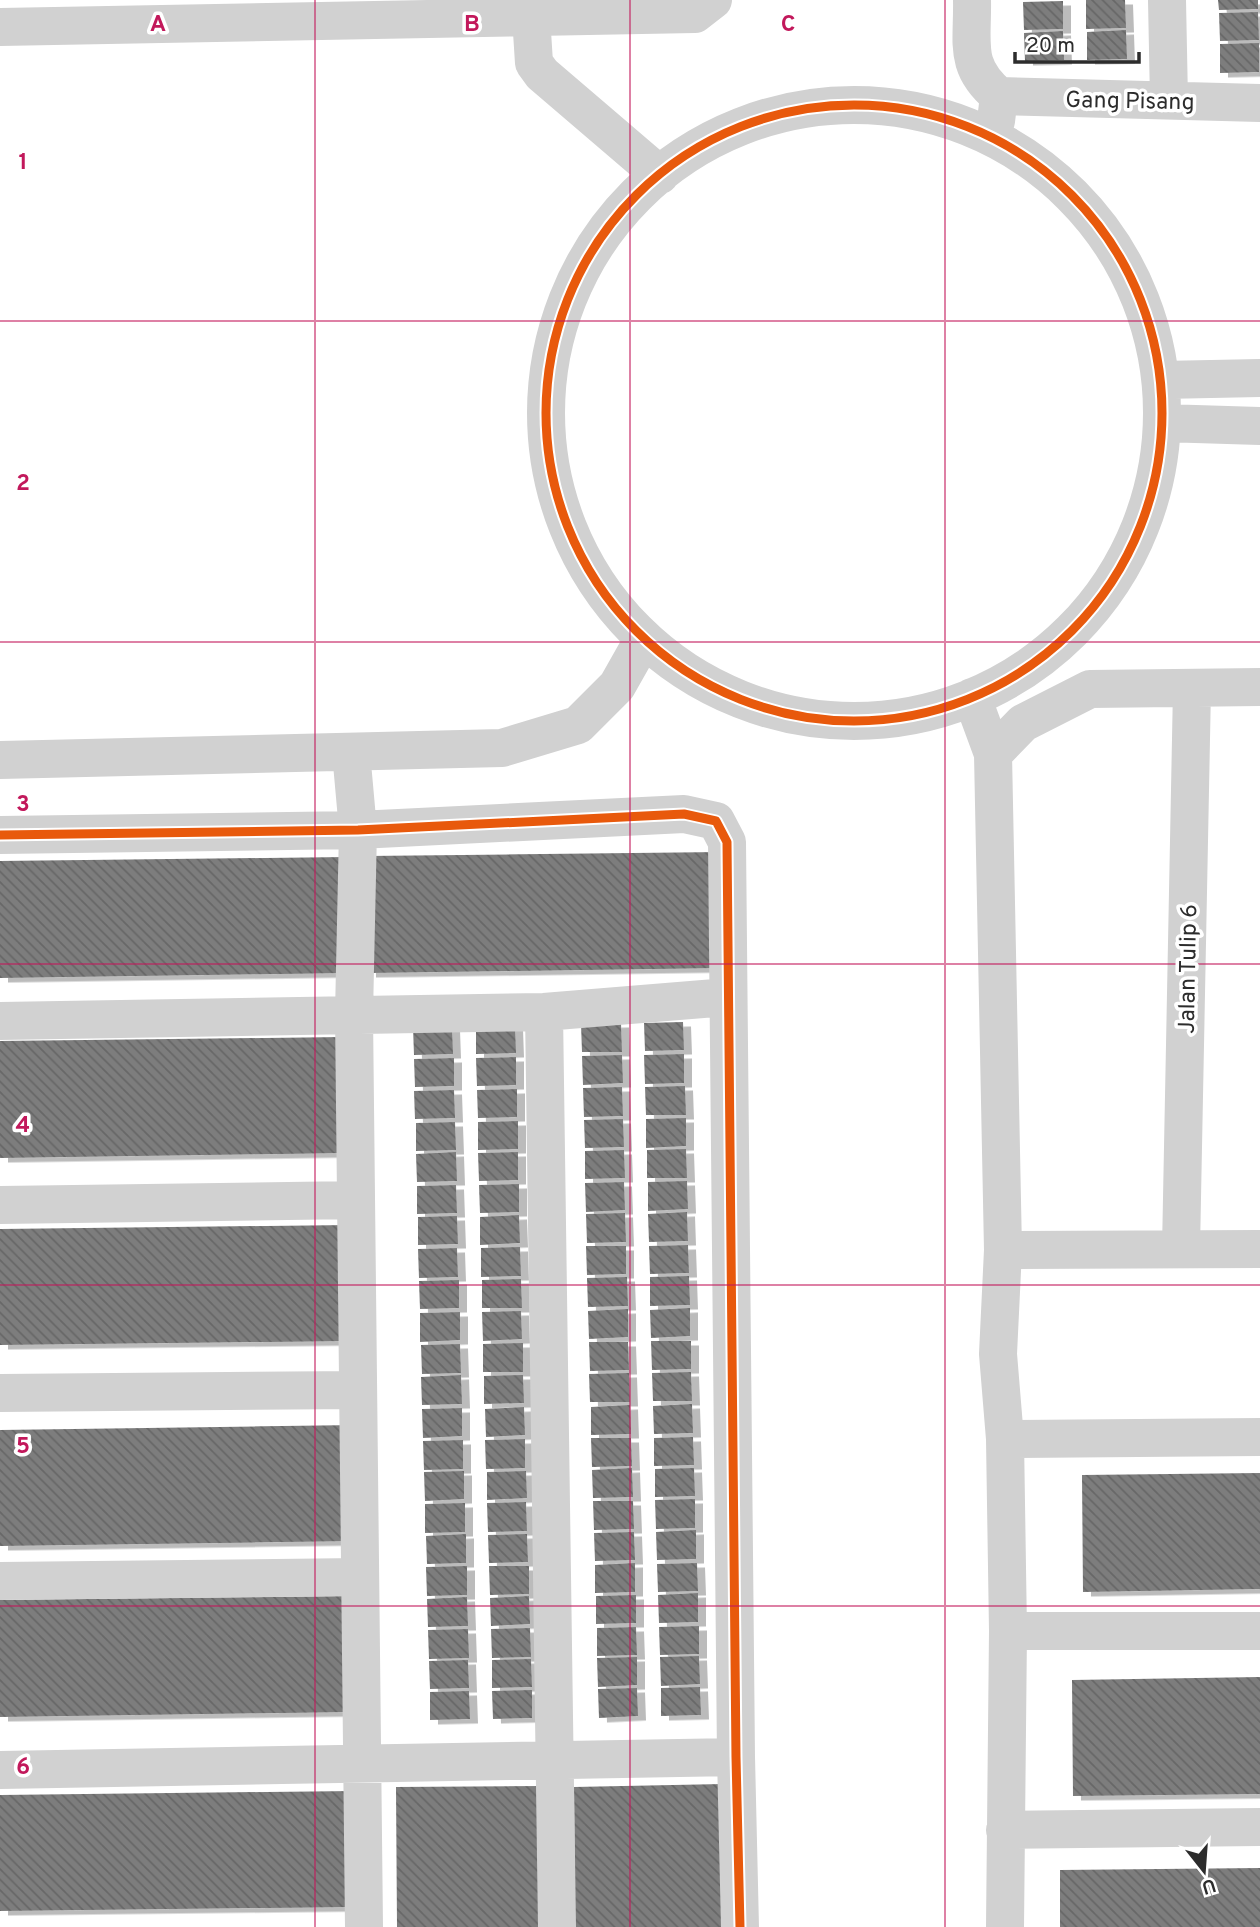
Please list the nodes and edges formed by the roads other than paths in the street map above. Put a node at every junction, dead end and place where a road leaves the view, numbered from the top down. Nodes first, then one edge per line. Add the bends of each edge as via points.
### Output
1 (713, 0) edge
2 (972, 0) edge
3 (1167, 0) edge
4 (530, 8) edge
5 (0, 27) edge
6 (1169, 100) junction
7 (1260, 103) edge
8 (996, 116) junction
9 (660, 175) junction
10 (1260, 378) edge
11 (1162, 380) junction
12 (1163, 424) junction
13 (1260, 426) edge
14 (643, 639) junction
15 (1260, 687) edge
16 (1192, 688) junction
17 (972, 697) junction
18 (351, 752) junction
19 (993, 754) junction
20 (0, 760) edge
21 (358, 830) junction
22 (0, 835) edge
23 (728, 997) junction
24 (544, 1012) junction
25 (354, 1014) junction
26 (0, 1021) edge
27 (356, 1200) junction
28 (0, 1205) edge
29 (1181, 1249) junction
30 (1260, 1249) edge
31 (1003, 1250) junction
32 (358, 1390) junction
33 (0, 1393) edge
34 (1260, 1437) edge
35 (1005, 1439) junction
36 (360, 1577) junction
37 (0, 1581) edge
38 (1008, 1631) junction
39 (1260, 1631) edge
40 (736, 1756) junction
41 (553, 1761) junction
42 (363, 1764) junction
43 (0, 1770) edge
44 (1260, 1827) edge
45 (1006, 1830) junction
46 (365, 1927) edge
47 (557, 1927) edge
48 (740, 1927) edge
49 (1005, 1927) edge

1 - 4 street via 695,14
2 - 8 street via 973,64
3 - 6 street
4 - 5 street
4 - 9 street via 534,63 542,74
6 - 7 street, Gang Pisang
6 - 8 street, Gang Pisang
8 - 9 street via 952,121 909,110 821,108 736,130 696,149
8 - 11 street via 1030,160 1095,220 1120,255 1144,305
9 - 14 street via 628,204 578,277 558,328 545,404 554,491 568,532 613,608
10 - 11 street
11 - 12 street
12 - 13 street
12 - 17 street via 1147,510 1131,550 1108,588 1081,622 1048,652 1012,678
14 - 17 street via 677,667 716,689 799,716 887,719
14 - 18 street via 617,687 578,725 502,748
15 - 16 street
16 - 19 street via 1090,689 1023,723
16 - 29 street, Jalan Tulip 6
17 - 19 street
18 - 20 street
18 - 21 street
19 - 31 street
21 - 22 street
21 - 23 street via 684,814 716,821 727,842
21 - 25 street
23 - 24 street
23 - 40 street
24 - 25 street
24 - 41 street
25 - 26 street
25 - 27 street
27 - 28 street
27 - 32 street
29 - 30 street
29 - 31 street
31 - 35 street via 998,1354
32 - 33 street
32 - 36 street
34 - 35 street
35 - 38 street
36 - 37 street
36 - 42 street
38 - 39 street
38 - 45 street
40 - 41 street
40 - 48 street
41 - 42 street
41 - 47 street
42 - 43 street
42 - 46 street
44 - 45 street
45 - 49 street

